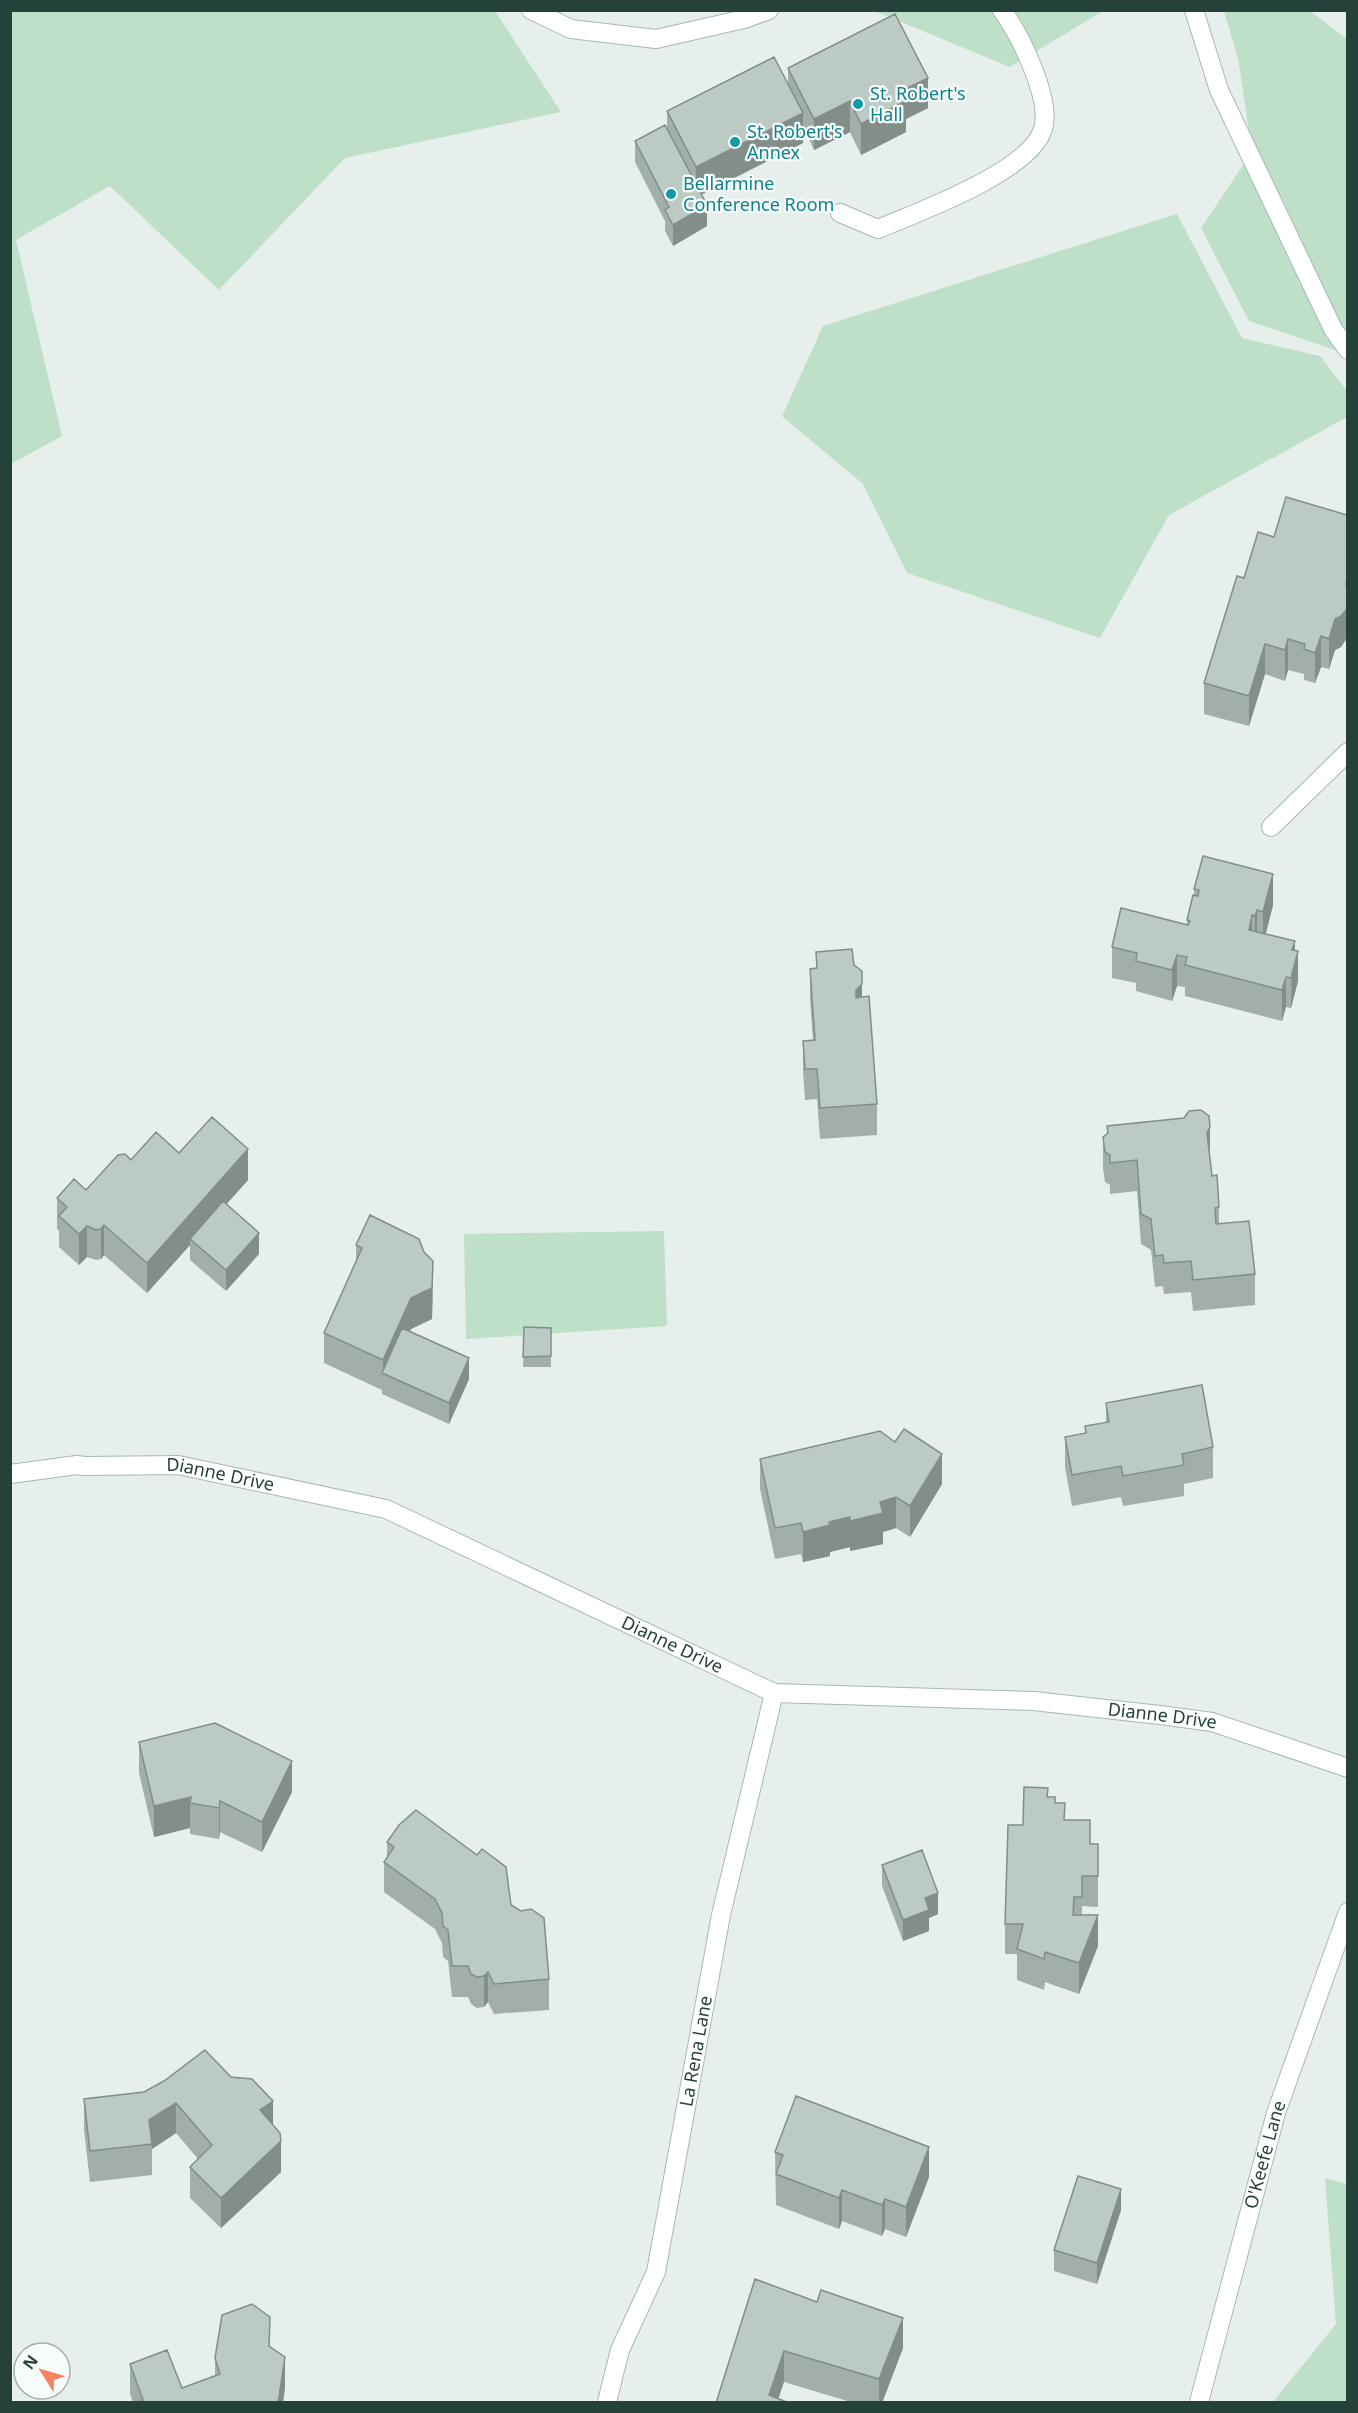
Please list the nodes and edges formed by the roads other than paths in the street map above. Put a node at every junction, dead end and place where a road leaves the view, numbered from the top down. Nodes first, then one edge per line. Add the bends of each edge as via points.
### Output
1 (531, 10) edge
2 (769, 10) edge
3 (1002, 10) edge
4 (1194, 10) edge
5 (840, 213) dead end
6 (1347, 350) edge
7 (1347, 752) edge
8 (1271, 827) dead end
9 (10, 1474) edge
10 (774, 1693) junction
11 (1347, 1768) edge
12 (1347, 1912) edge
13 (607, 2403) edge
14 (1199, 2403) edge

1 - 2 street via 571,29 656,39
3 - 5 street via 1032,64 1044,111 1044,128 1036,144 1016,163 958,195 878,230
4 - 6 street via 1219,90 1333,329
7 - 8 street
9 - 10 street, Dianne Drive via 77,1465 178,1465 386,1509
10 - 11 street, Dianne Drive via 1034,1701 1160,1715 1212,1722
10 - 13 street, La Rena Lane via 721,1915 656,2272 620,2350
12 - 14 street, O'Keefe Lane via 1276,2113

